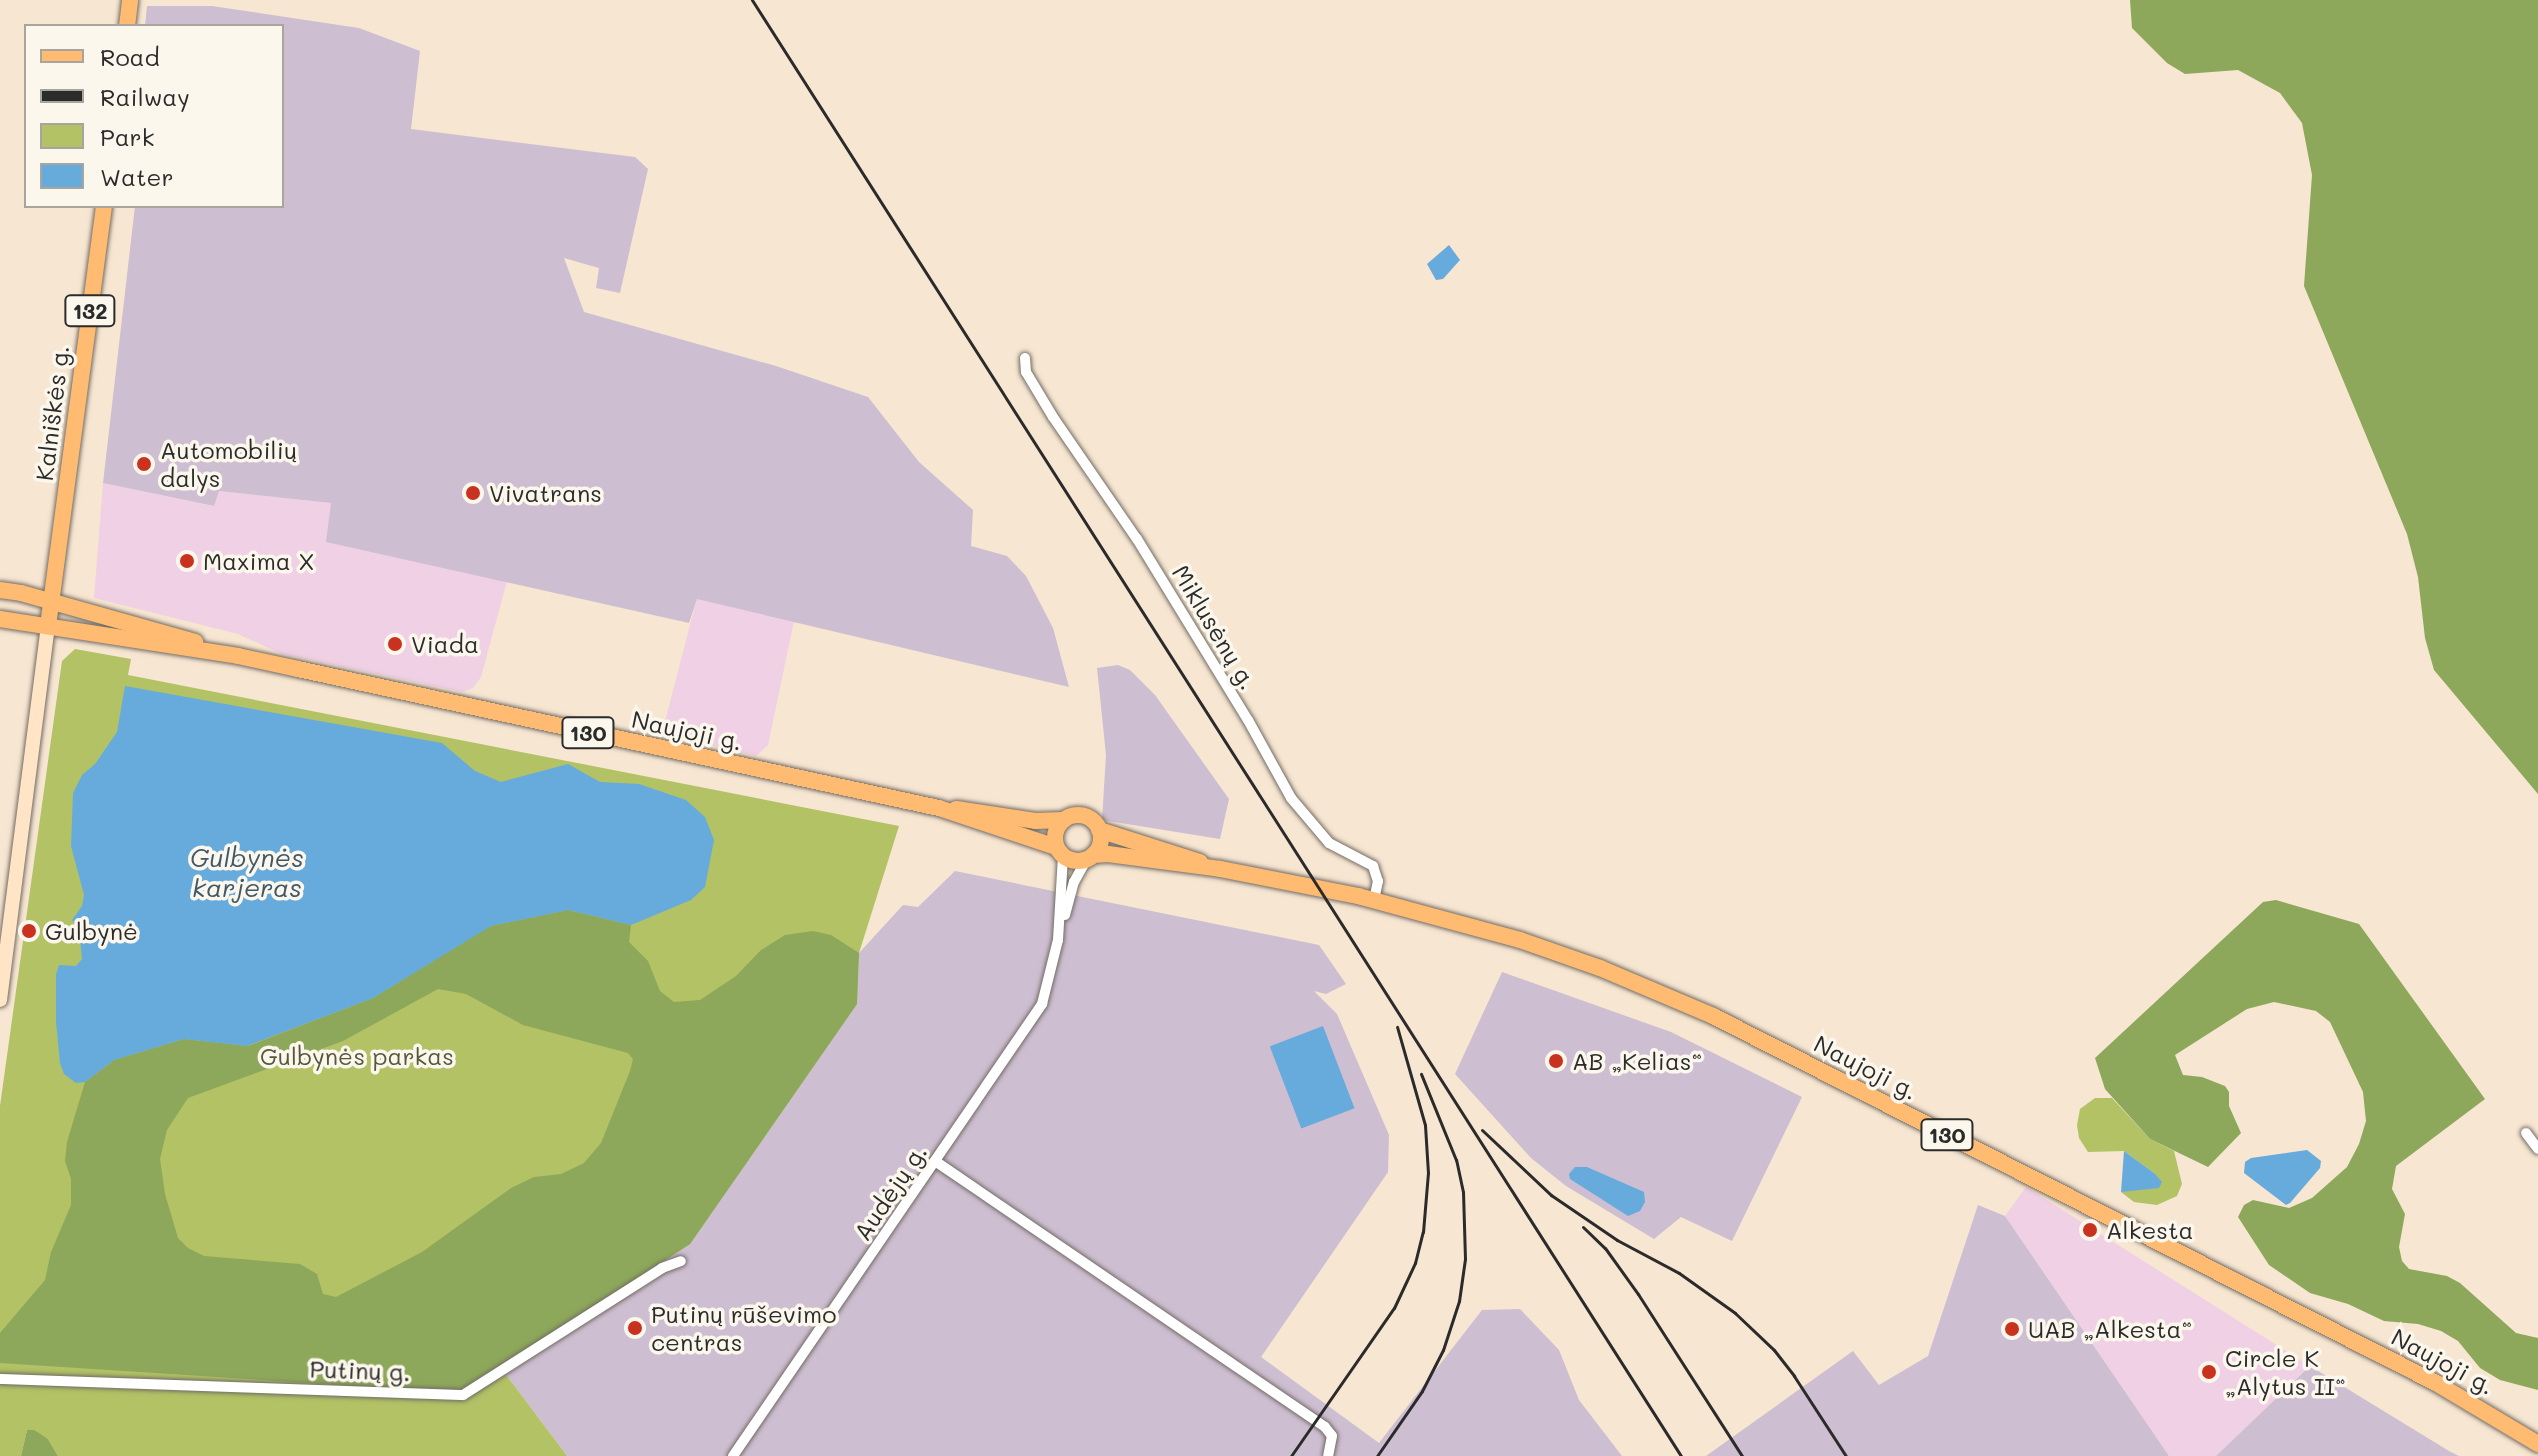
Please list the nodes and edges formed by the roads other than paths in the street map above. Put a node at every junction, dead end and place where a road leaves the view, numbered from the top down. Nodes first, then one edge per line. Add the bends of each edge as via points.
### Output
1 (130, 0) edge
2 (127, 24) edge
3 (104, 208) edge
4 (1025, 358) dead end
5 (0, 590) edge
6 (52, 601) junction
7 (0, 619) edge
8 (48, 626) junction
9 (238, 656) junction
10 (939, 808) junction
11 (1063, 820) junction
12 (1099, 830) junction
13 (1060, 852) junction
14 (1090, 857) junction
15 (1220, 869) junction
16 (1374, 900) junction
17 (1058, 940) junction
18 (0, 1000) edge
19 (2526, 1133) dead end
20 (2538, 1149) edge
21 (935, 1161) junction
22 (681, 1261) dead end
23 (0, 1379) edge
24 (2538, 1444) edge
25 (733, 1456) edge
26 (1328, 1456) edge

1 - 2 main road
3 - 6 main road, Kalniškės g. / 132
4 - 16 street, Miklusėnų g. via 1026,372 1053,417 1137,539 1291,798 1329,843 1373,866 1378,881
5 - 6 main road, Naujoji g.
6 - 8 main road, Kalniškės g. / 132
6 - 9 main road, Naujoji g.
7 - 8 main road, Naujoji g. / 130
8 - 9 main road, Naujoji g. / 130
8 - 18 main road
9 - 10 main road, Naujoji g. / 130
10 - 11 main road, Naujoji g. / 130
10 - 13 main road, Naujoji g. / 130
11 - 12 main road, 130 via 1084,816
11 - 13 main road via 1055,833
12 - 14 main road via 1100,844
12 - 15 main road, Naujoji g. / 130
13 - 14 main road, 130 via 1075,861
13 - 17 street, Audėjų g.
14 - 15 main road, Naujoji g. / 130 via 1108,854
14 - 17 street, Audėjų g. via 1074,882
15 - 16 main road, Naujoji g. / 130
16 - 24 main road, Naujoji g. / 130 via 1520,940 1713,1016 2436,1383
17 - 21 street, Audėjų g. via 1042,1004
19 - 20 street
21 - 25 street, Audėjų g.
21 - 26 street via 1325,1427 1332,1436
22 - 23 street, Putinų g. via 463,1395

